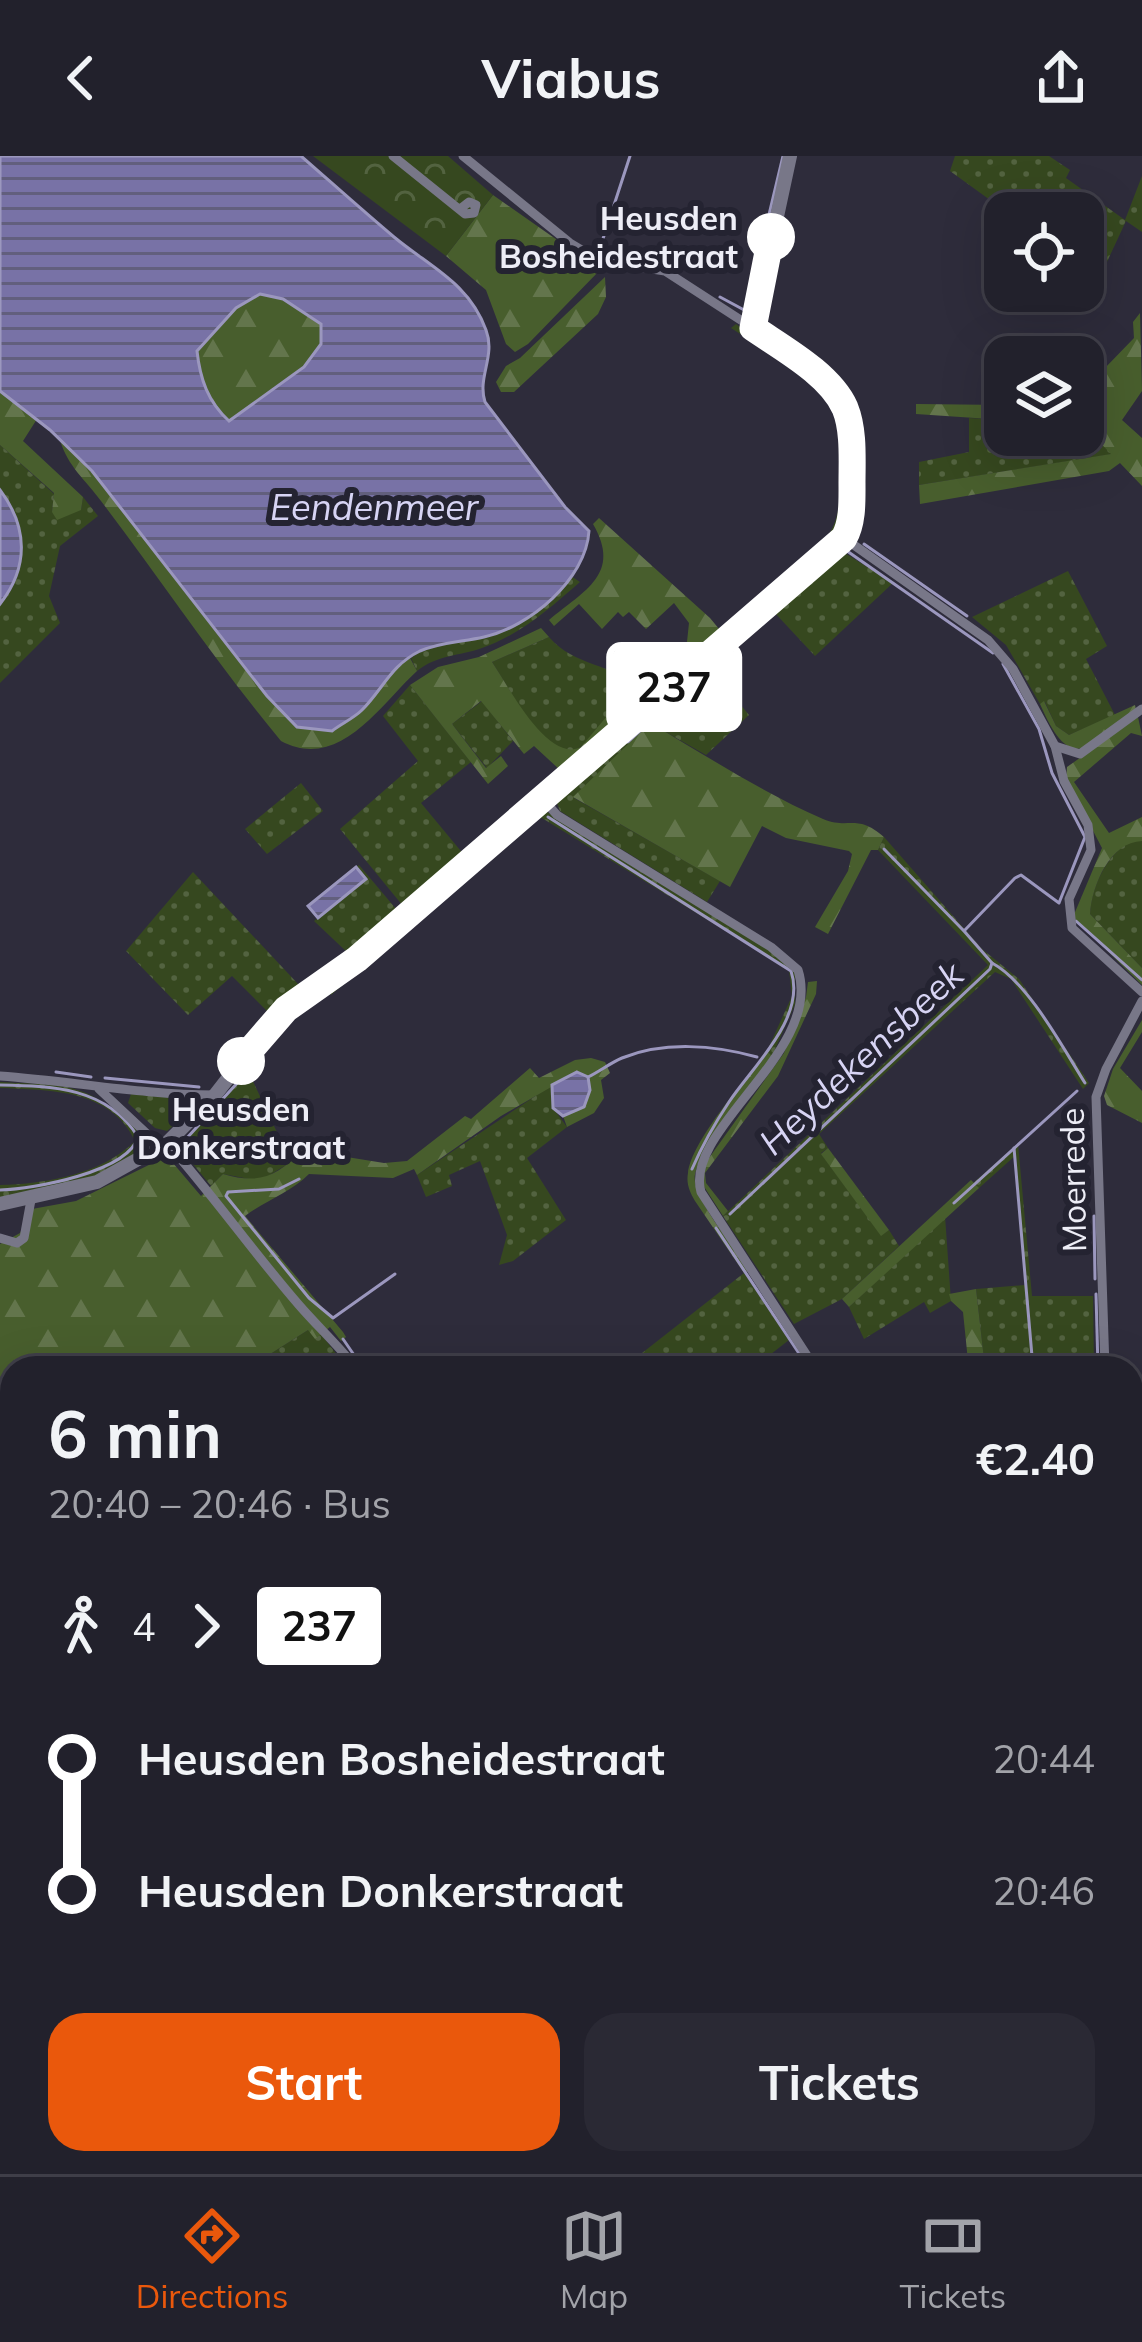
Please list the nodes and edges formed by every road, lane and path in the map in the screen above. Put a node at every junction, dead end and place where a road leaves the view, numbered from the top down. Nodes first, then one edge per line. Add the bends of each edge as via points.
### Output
1 (393, 156) edge
2 (463, 156) edge
3 (790, 156) edge
4 (460, 209) dead end
5 (753, 328) junction
6 (844, 538) junction
7 (1142, 709) edge
8 (1055, 746) junction
9 (542, 798) junction
10 (1142, 997) edge
11 (0, 1076) edge
12 (99, 1088) junction
13 (214, 1095) junction
14 (164, 1145) junction
15 (31, 1200) junction
16 (0, 1204) edge
17 (0, 1238) edge
18 (347, 1356) edge
19 (808, 1356) edge
20 (1105, 1356) edge

1 - 4 street
2 - 5 street via 600,261 665,272
3 - 5 street
5 - 6 street via 824,382 845,409 852,497
6 - 8 street via 1000,651
6 - 9 street
7 - 8 street via 1080,754
8 - 10 street via 1090,839 1069,920
9 - 13 street via 357,959 286,1009
9 - 19 street via 798,970 800,1000 780,1049 704,1157 698,1180
10 - 20 street, Moerrede via 1096,1097
11 - 12 street
12 - 13 street
12 - 14 street
13 - 14 street
14 - 15 street via 97,1182
14 - 18 street
15 - 16 street
15 - 17 street via 23,1238

